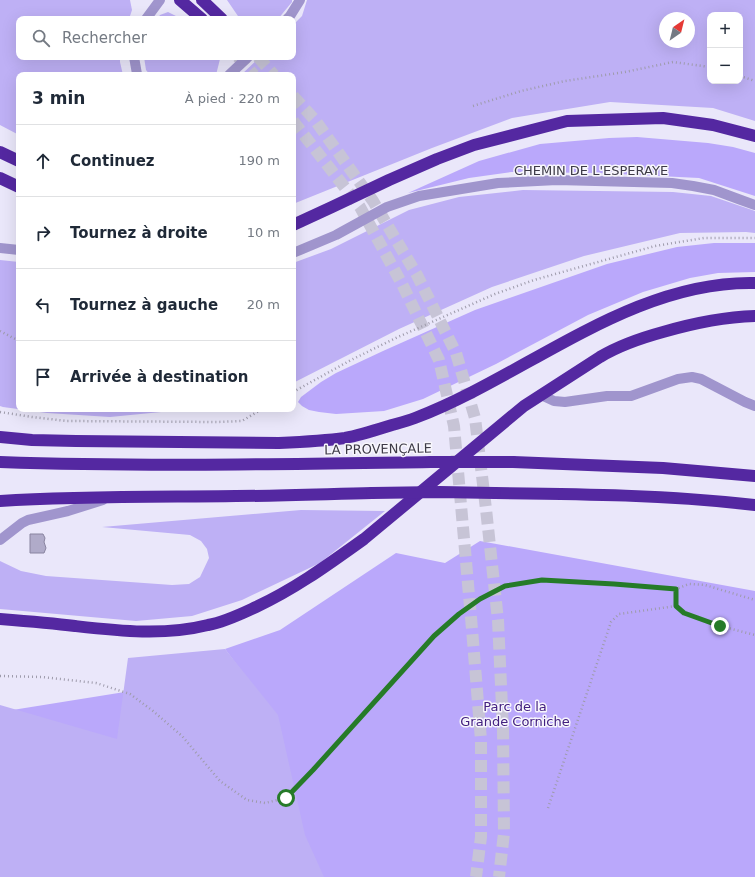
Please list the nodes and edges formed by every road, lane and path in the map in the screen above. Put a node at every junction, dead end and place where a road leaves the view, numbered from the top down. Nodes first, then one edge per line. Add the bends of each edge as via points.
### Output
1 (160, 0) edge
2 (180, 0) edge
3 (202, 0) edge
4 (300, 0) edge
5 (148, 16) edge
6 (199, 16) edge
7 (219, 16) edge
8 (290, 16) edge
9 (135, 60) edge
10 (245, 60) edge
11 (707, 66) edge
12 (137, 72) edge
13 (232, 72) edge
14 (743, 77) edge
15 (755, 80) edge
16 (473, 106) dead end
17 (755, 136) edge
18 (0, 152) edge
19 (16, 160) edge
20 (0, 178) edge
21 (16, 186) edge
22 (755, 205) edge
23 (296, 224) edge
24 (755, 238) edge
25 (0, 248) edge
26 (16, 250) edge
27 (296, 252) edge
28 (755, 283) edge
29 (755, 316) edge
30 (0, 331) edge
31 (16, 339) edge
32 (296, 390) edge
33 (541, 395) junction
34 (755, 406) edge
35 (0, 412) edge
36 (257, 412) edge
37 (0, 437) edge
38 (0, 462) edge
39 (755, 476) edge
40 (113, 496) junction
41 (0, 501) edge
42 (755, 505) edge
43 (0, 540) edge
44 (676, 589) junction
45 (755, 600) edge
46 (676, 606) junction
47 (0, 619) edge
48 (755, 635) edge
49 (0, 676) edge
50 (548, 808) dead end

1 - 5 street
2 - 6 highway
3 - 7 highway
4 - 8 street
9 - 12 street
10 - 13 street
11 - 16 path via 673,62 565,81
14 - 15 path
17 - 23 highway via 713,124 663,118 567,121 474,145 437,159
18 - 19 highway
20 - 21 highway
22 - 27 street, CHEMIN DE L'ESPERAYE via 714,190 672,183 557,180 498,183 418,196 387,207 336,236
24 - 32 path via 704,238 655,246 534,280 495,294 350,360
25 - 26 street
28 - 37 highway via 686,291 643,305 585,331 480,388 415,418 345,438 278,443 68,441
29 - 33 highway via 723,318 635,340 611,350
30 - 31 path
33 - 34 street via 564,402 608,396 631,396 678,379 692,377
33 - 47 highway via 505,421 352,548 284,593 241,614 209,625 152,632
35 - 36 path via 67,421 217,422 242,421
38 - 39 highway, LA PROVENÇALE, bridge via 224,465 514,462 663,468
40 - 41 highway
40 - 42 highway, bridge via 440,492 590,494 686,498
40 - 43 street via 68,511 28,520
44 - 45 path via 689,584 705,585
44 - 46 path
44 - 49 path via 542,580 505,586 480,599 434,636 286,798 265,803 247,800 220,780 182,736 130,694 96,683 42,677
46 - 48 path via 684,613
46 - 50 path via 619,614 610,622

